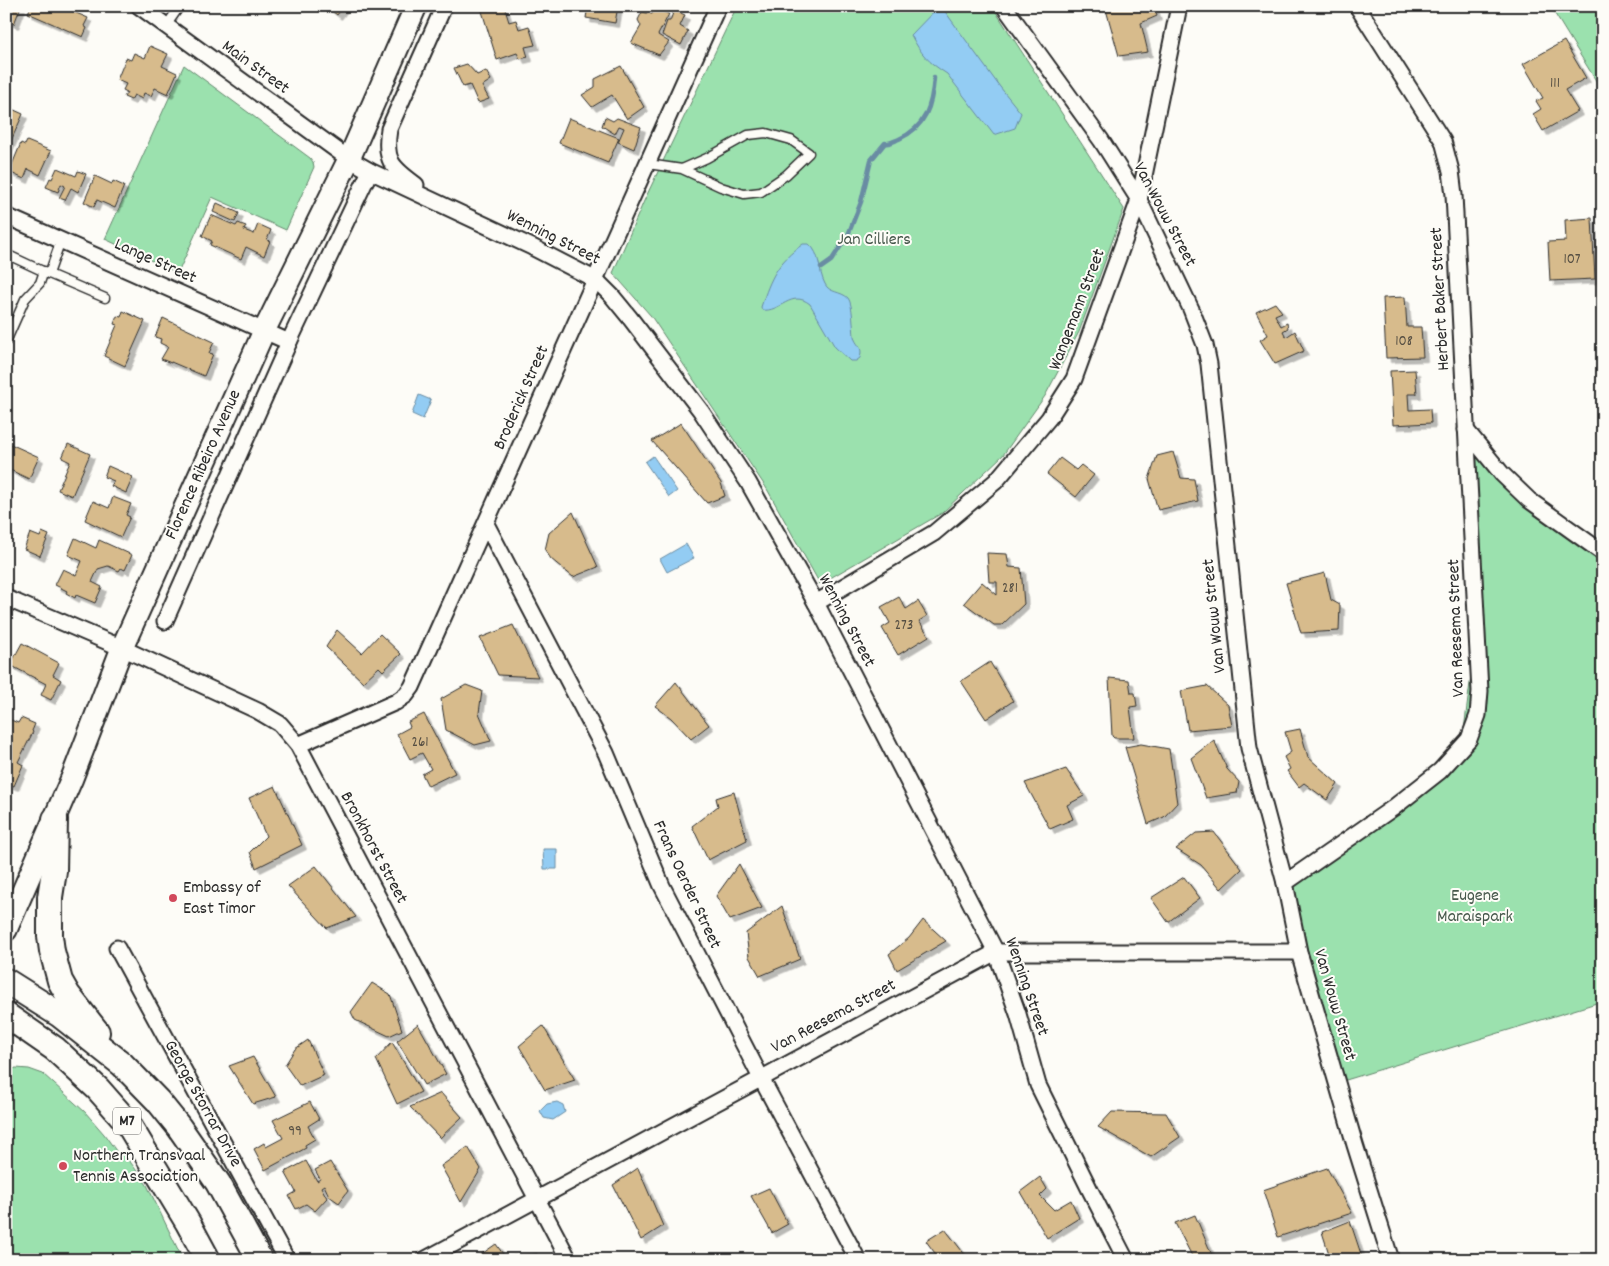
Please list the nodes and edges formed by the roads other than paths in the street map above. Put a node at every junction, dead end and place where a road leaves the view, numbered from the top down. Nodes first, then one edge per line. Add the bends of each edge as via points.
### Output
1 (139, 6) edge
2 (180, 6) edge
3 (416, 6) edge
4 (444, 6) edge
5 (718, 6) edge
6 (1004, 6) edge
7 (1179, 6) edge
8 (1357, 6) edge
9 (166, 26) junction
10 (349, 159) junction
11 (648, 164) junction
12 (682, 169) junction
13 (370, 171) junction
14 (1139, 200) junction
15 (439, 202) junction
16 (6, 216) edge
17 (61, 240) junction
18 (6, 254) edge
19 (46, 272) junction
20 (596, 280) junction
21 (105, 298) dead end
22 (264, 331) junction
23 (8, 333) edge
24 (6, 342) edge
25 (289, 342) junction
26 (1466, 430) junction
27 (486, 524) junction
28 (1603, 553) edge
29 (6, 598) edge
30 (816, 603) junction
31 (165, 621) dead end
32 (122, 648) junction
33 (298, 745) junction
34 (55, 819) junction
35 (1285, 883) junction
36 (6, 930) edge
37 (117, 948) dead end
38 (996, 952) junction
39 (1299, 952) junction
40 (6, 981) edge
41 (6, 1015) edge
42 (122, 1064) junction
43 (761, 1078) junction
44 (536, 1199) junction
45 (208, 1260) edge
46 (260, 1260) edge
47 (287, 1260) edge
48 (424, 1260) edge
49 (568, 1260) edge
50 (858, 1260) edge
51 (1126, 1260) edge
52 (1391, 1260) edge

1 - 9 street, Main Street
2 - 9 lane
3 - 10 main road, Florence Ribeiro Avenue
4 - 15 street via 389,129 386,147 394,167
5 - 11 street, Broderick Street
6 - 14 street, Van Wouw Street via 1101,140
7 - 14 street, Wangemann Street
8 - 26 street, Herbert Baker Street via 1443,141 1451,170
9 - 10 street, Main Street
10 - 13 street, Wenning Street
10 - 22 main road, Florence Ribeiro Avenue
11 - 12 lane
11 - 20 street, Broderick Street
12 - 12 lane via 748,135 766,132 791,140 809,153 786,175 761,192 744,194
13 - 15 street, Wenning Street
13 - 25 street
14 - 30 street, Wangemann Street via 1074,379 1020,455 996,481 934,533
14 - 35 street, Van Wouw Street via 1205,345 1247,735
15 - 20 street, Wenning Street
16 - 17 street, Lange Street
17 - 19 lane
17 - 22 street, Lange Street
18 - 19 lane
19 - 21 lane
19 - 23 lane via 25,299
20 - 27 street, Broderick Street
20 - 30 street, Wenning Street via 630,318 701,411 748,482
22 - 25 street, Lange Street
22 - 32 main road, Florence Ribeiro Avenue
23 - 24 lane
25 - 31 street
26 - 28 street via 1502,474 1529,500
26 - 35 street, Van Reesema Street via 1480,691 1478,716 1469,739 1434,777
27 - 33 street, Broderick Street via 417,679 406,695
27 - 43 street, Frans Oerder Street via 606,753 662,886
29 - 32 street, Bronkhorst Street
30 - 38 street, Wenning Street
32 - 33 street, Bronkhorst Street via 258,710 280,724
32 - 34 main road, Florence Ribeiro Avenue
33 - 44 street, Bronkhorst Street
34 - 36 main road, Florence Ribeiro Avenue
34 - 42 main road via 50,923 56,968 68,995
35 - 39 street, Van Wouw Street
37 - 47 street, George Storrar Drive
38 - 39 street, Van Reesema Street
38 - 43 street, Van Reesema Street
38 - 51 street, Wenning Street via 1040,1090
39 - 52 street, Van Wouw Street
40 - 42 main road, George Storrar Drive / M7 via 60,1015
41 - 45 main road, M7 via 55,1050 98,1089 127,1122
42 - 46 main road, George Storrar Drive / M7 via 158,1101 218,1183
43 - 44 street, Van Reesema Street
43 - 50 street, Frans Oerder Street
44 - 48 street, Van Reesema Street
44 - 49 street, Bronkhorst Street

